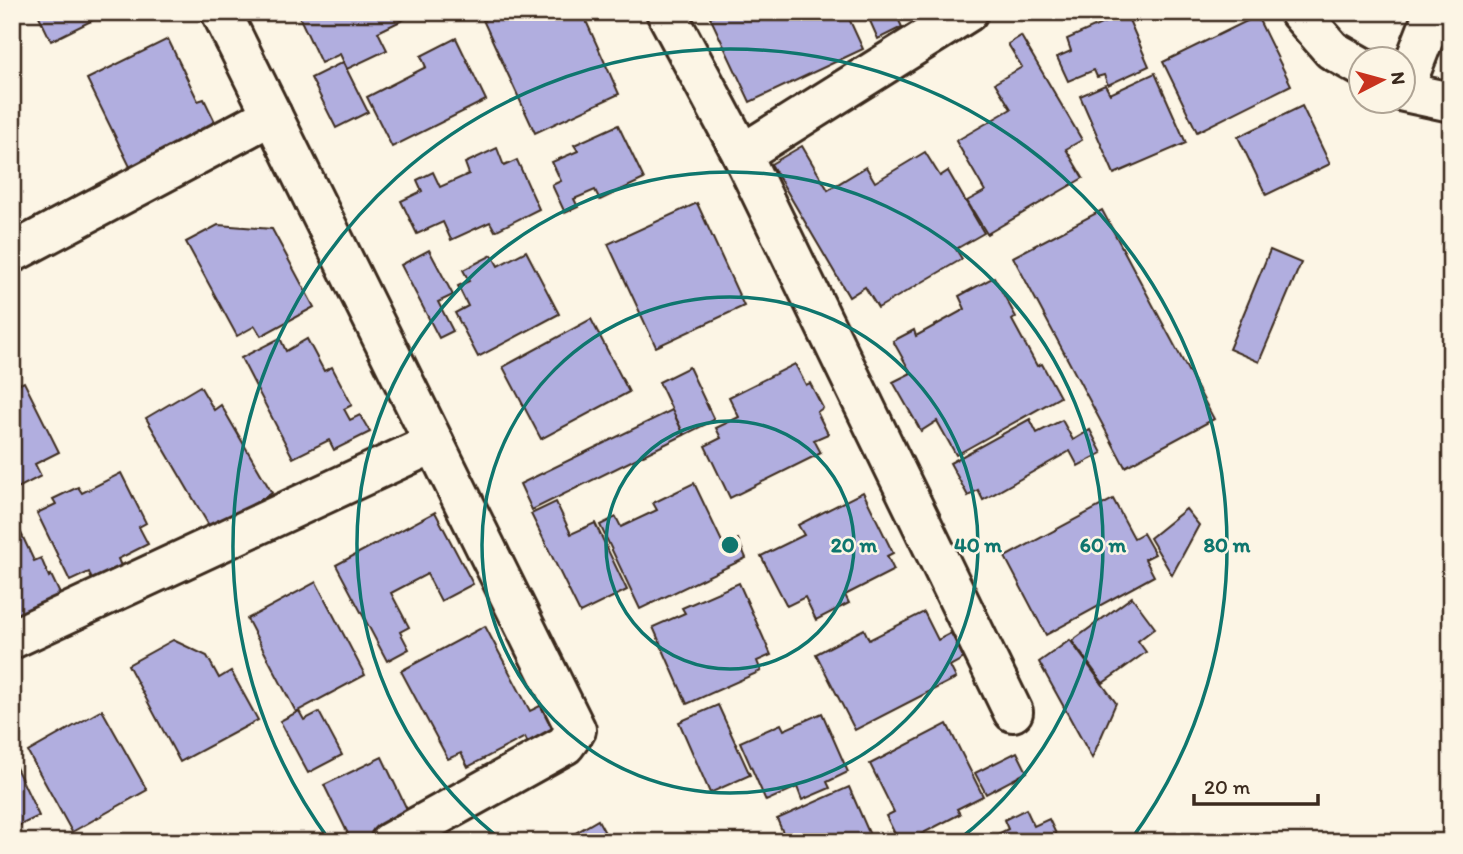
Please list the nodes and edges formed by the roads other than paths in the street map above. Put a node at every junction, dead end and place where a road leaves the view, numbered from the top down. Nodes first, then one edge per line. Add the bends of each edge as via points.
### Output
1 (221, 12) edge
2 (666, 12) edge
3 (968, 12) edge
4 (1299, 12) edge
5 (1434, 12) edge
6 (1418, 54) edge
7 (1348, 59) edge
8 (1418, 94) edge
9 (1451, 102) edge
10 (272, 115) junction
11 (742, 154) junction
12 (12, 253) edge
13 (434, 443) junction
14 (12, 639) edge
15 (1013, 712) dead end
16 (390, 842) edge

1 - 10 street
2 - 11 street
3 - 11 street
4 - 7 street via 1332,50
5 - 6 street
8 - 9 street
10 - 12 street
10 - 13 street
11 - 15 street
13 - 14 street
13 - 16 street via 576,730 565,745

